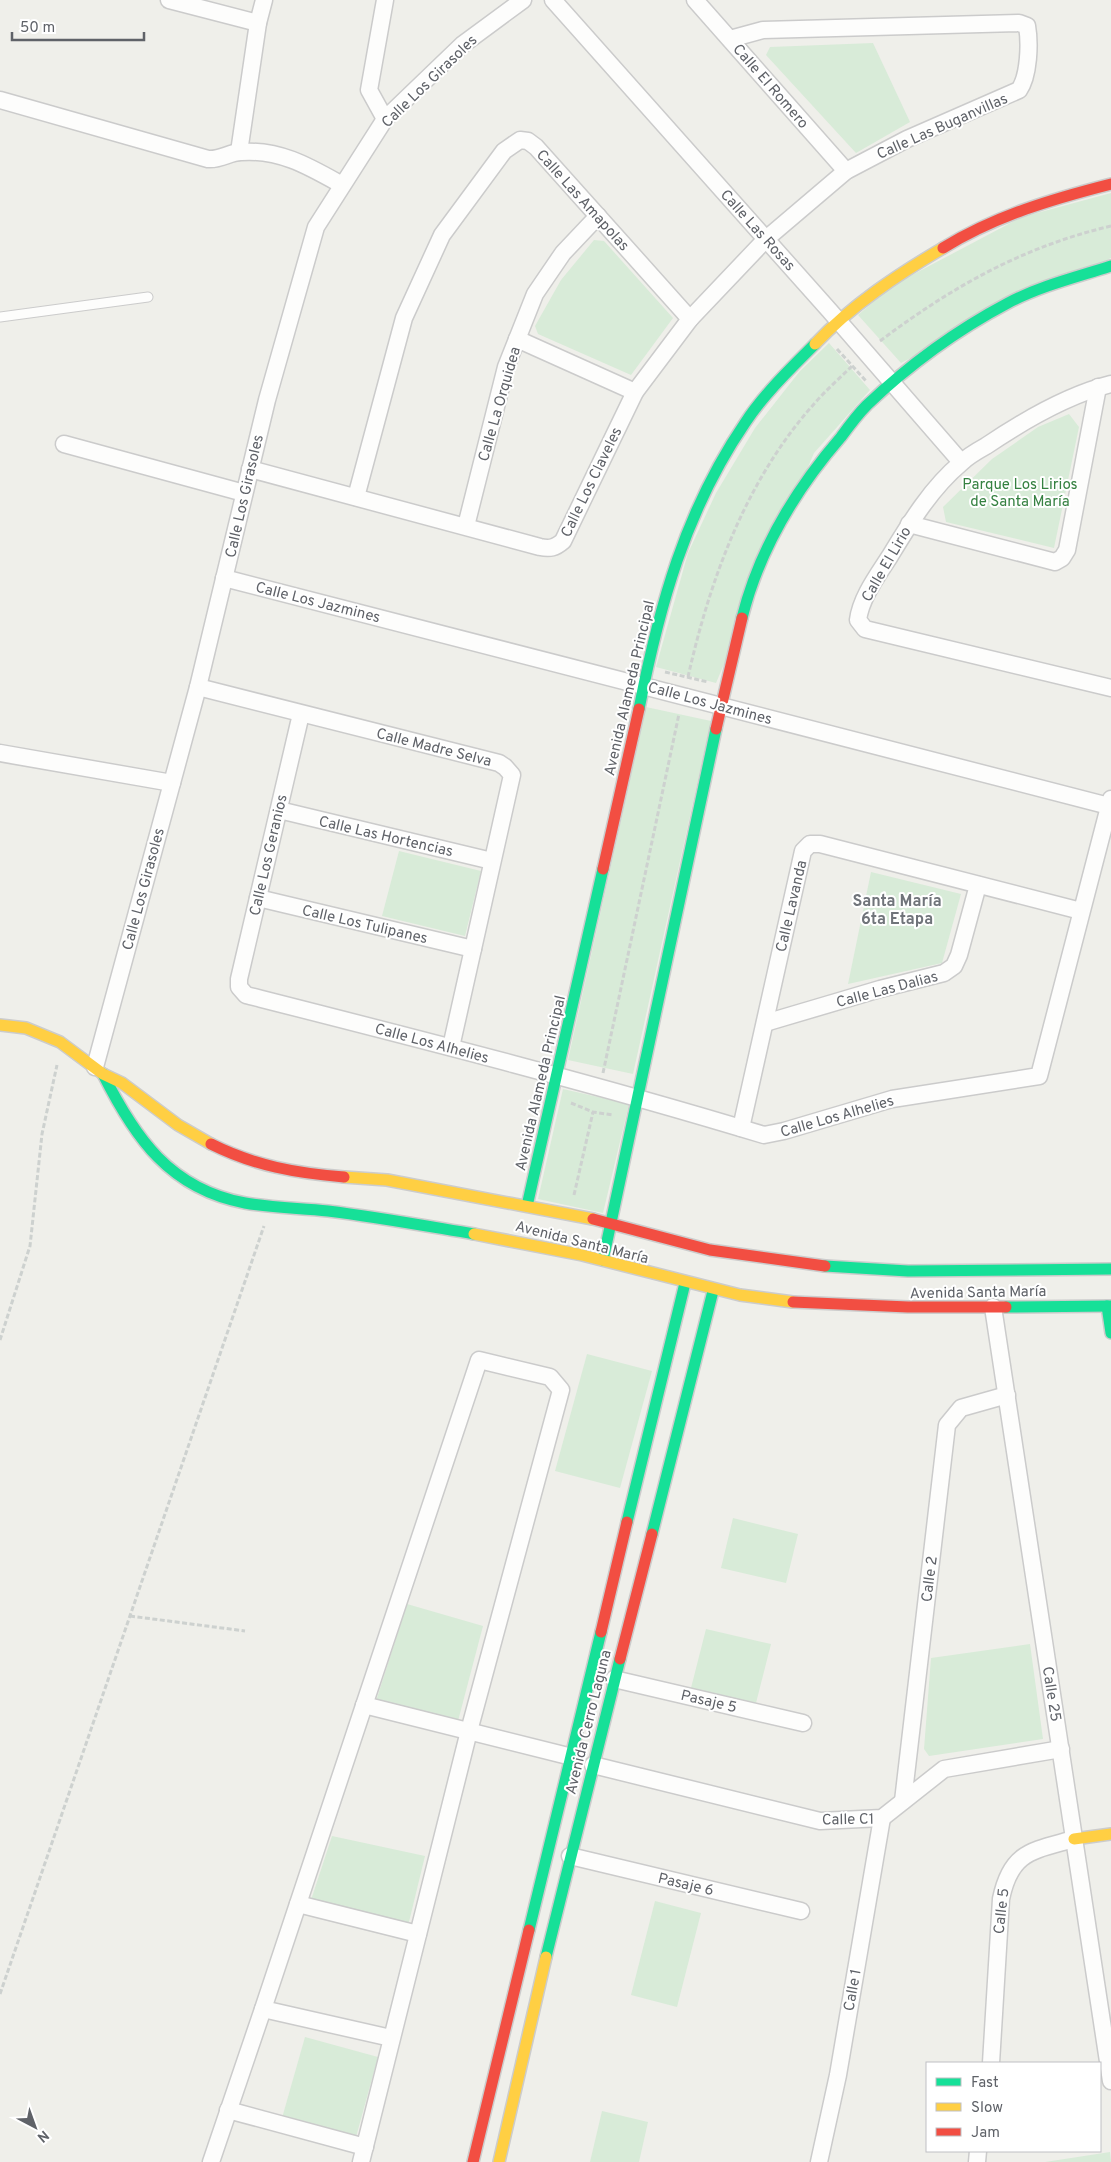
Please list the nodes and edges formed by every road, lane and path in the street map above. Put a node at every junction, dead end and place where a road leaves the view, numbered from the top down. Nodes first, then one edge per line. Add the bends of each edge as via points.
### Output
1 (169, 0) edge
2 (264, 0) edge
3 (385, 0) edge
4 (523, 0) edge
5 (553, 0) edge
6 (695, 0) edge
7 (258, 23) junction
8 (730, 39) junction
9 (0, 100) edge
10 (385, 119) junction
11 (239, 152) junction
12 (846, 171) junction
13 (1111, 184) edge
14 (342, 185) junction
15 (598, 216) junction
16 (1111, 226) edge
17 (766, 239) junction
18 (1111, 266) edge
19 (148, 297) dead end
20 (0, 317) edge
21 (690, 318) junction
22 (839, 322) junction
23 (517, 340) junction
24 (880, 341) dead end
25 (835, 347) dead end
26 (852, 366) junction
27 (892, 383) junction
28 (1104, 385) edge
29 (870, 386) dead end
30 (635, 392) junction
31 (64, 444) dead end
32 (961, 462) junction
33 (250, 469) junction
34 (244, 493) junction
35 (356, 497) junction
36 (909, 524) junction
37 (466, 526) junction
38 (224, 578) junction
39 (661, 671) dead end
40 (688, 677) junction
41 (714, 684) dead end
42 (644, 686) junction
43 (198, 687) junction
44 (1111, 688) edge
45 (721, 706) junction
46 (302, 714) junction
47 (679, 714) dead end
48 (0, 753) edge
49 (172, 783) junction
50 (1110, 802) edge
51 (279, 810) junction
52 (492, 861) junction
53 (978, 884) junction
54 (258, 898) junction
55 (1081, 911) junction
56 (473, 950) junction
57 (246, 995) joint
58 (765, 1023) junction
59 (0, 1025) edge
60 (60, 1042) junction
61 (451, 1047) junction
62 (99, 1071) junction
63 (603, 1073) dead end
64 (557, 1076) junction
65 (638, 1097) junction
66 (569, 1102) dead end
67 (593, 1112) junction
68 (618, 1116) dead end
69 (741, 1128) junction
70 (574, 1195) dead end
71 (271, 1206) junction
72 (527, 1206) junction
73 (611, 1222) junction
74 (603, 1260) junction
75 (1111, 1269) edge
76 (685, 1283) junction
77 (713, 1291) junction
78 (1109, 1306) edge
79 (993, 1307) junction
80 (1111, 1333) edge
81 (0, 1340) edge
82 (1007, 1395) junction
83 (130, 1616) junction
84 (245, 1631) dead end
85 (614, 1679) junction
86 (364, 1705) junction
87 (803, 1723) dead end
88 (469, 1731) junction
89 (1060, 1749) junction
90 (572, 1757) junction
91 (593, 1765) junction
92 (903, 1801) junction
93 (882, 1818) junction
94 (1111, 1834) edge
95 (1074, 1839) junction
96 (570, 1856) junction
97 (298, 1904) junction
98 (801, 1911) dead end
99 (418, 1934) junction
100 (0, 1994) edge
101 (264, 2009) junction
102 (391, 2038) junction
103 (991, 2062) edge
104 (1111, 2081) edge
105 (228, 2110) junction
106 (363, 2155) edge
107 (211, 2162) edge
108 (473, 2162) edge
109 (499, 2162) edge
110 (819, 2162) edge

1 - 7 street
2 - 7 street
3 - 10 street via 369,90
4 - 10 street, Calle Los Girasoles via 462,45
5 - 17 street, Calle Las Rosas
6 - 8 street, Calle El Romero
7 - 11 street
8 - 12 street, Calle El Romero
8 - 12 street, Calle Las Buganvillas via 763,30 1019,23 1027,26 1029,37 1024,83 1019,90 907,139
9 - 11 street via 208,159 225,158
10 - 14 street, Calle Los Girasoles
11 - 14 street via 275,153 306,165
12 - 17 street, Calle Las Buganvillas
13 - 22 street, Avenida Alameda Principal via 1080,190 1010,213 960,237 882,285
14 - 33 street, Calle Los Girasoles via 316,228
15 - 21 street, Calle Las Amapolas
15 - 23 street, Calle La Orquidea via 563,253 535,294
15 - 35 street, Calle Las Amapolas via 528,141 520,140 504,151 442,235 404,318
16 - 24 path via 1062,238 1010,260 924,308
17 - 21 street, Calle Los Claveles
17 - 22 street, Calle Las Rosas
18 - 27 street via 1010,302 964,328
19 - 20 lane
21 - 30 street, Calle Los Claveles
22 - 27 street, Calle Las Rosas
22 - 42 street, Avenida Alameda Principal via 793,366 746,422 706,488 680,550 659,613
23 - 30 street
23 - 37 street, Calle La Orquidea via 506,367
25 - 26 path
26 - 29 path
26 - 40 path via 814,404 779,450 737,523 716,574
27 - 32 street, Calle Las Rosas
27 - 45 street via 866,406 821,460 781,519 748,598
28 - 32 street, Calle El Lirio via 1046,410
28 - 36 street via 1067,550 1062,558 1055,562
30 - 37 street, Calle Los Claveles via 563,541 557,547 540,547
31 - 34 street
32 - 36 street, Calle El Lirio via 933,491
33 - 34 street, Calle Los Girasoles
33 - 35 street, Calle Los Claveles
34 - 38 street, Calle Los Girasoles
35 - 37 street, Calle Los Claveles
36 - 44 street, Calle El Lirio via 860,610 858,620 865,629
38 - 42 street, Calle Los Jazmines
38 - 43 street, Calle Los Girasoles
39 - 40 path
40 - 41 path
42 - 45 street, Calle Los Jazmines
42 - 64 street, Avenida Alameda Principal
43 - 46 street, Calle Madre Selva
43 - 49 street, Calle Los Girasoles
45 - 50 street, Calle Los Jazmines
45 - 65 street
46 - 51 street, Calle Los Geranios
46 - 52 street, Calle Madre Selva via 505,767 512,775
47 - 63 path
48 - 49 street
49 - 62 street, Calle Los Girasoles
50 - 55 street, Calle Los Alhelies
51 - 52 street, Calle Las Hortencias
51 - 54 street, Calle Los Geranios
52 - 56 street, Calle Madre Selva
53 - 55 street, Calle Lavanda
53 - 58 street, Calle Las Dalias via 959,955 954,966 944,973
53 - 58 street, Calle Lavanda via 810,844 803,851
54 - 56 street, Calle Los Tulipanes
54 - 57 street, Calle Los Geranios via 239,979 239,987
55 - 69 street, Calle Los Alhelies via 1039,1076 892,1099 764,1135
56 - 61 street, Calle Madre Selva
57 - 61 street, Calle Los Alhelies
58 - 69 street, Calle Lavanda
59 - 60 street, Avenida Santa María via 26,1028
60 - 62 street, Avenida Santa María
60 - 81 path via 42,1134 30,1246
61 - 64 street, Calle Los Alhelies
62 - 71 street, Avenida Santa María via 132,1124 180,1177 212,1194
62 - 72 street, Avenida Santa María via 122,1082 204,1141 272,1168 387,1180
64 - 65 street, Calle Los Alhelies
64 - 72 street, Avenida Alameda Principal
65 - 69 street, Calle Los Alhelies
65 - 73 street
66 - 67 path
67 - 68 path
67 - 70 path
71 - 74 street, Avenida Santa María via 412,1223 521,1241
71 - 83 path
72 - 73 street, Avenida Santa María
73 - 74 street
73 - 75 street, Avenida Santa María via 710,1250 828,1266 908,1271
74 - 76 street, Avenida Santa María
76 - 77 street, Avenida Santa María
76 - 90 street
77 - 79 street, Avenida Santa María via 812,1303 908,1308
77 - 85 street, Avenida Cerro Laguna
78 - 79 street, Avenida Santa María
78 - 80 street
79 - 82 street, Calle 25
82 - 89 street, Calle 25
82 - 92 street, Calle 2 via 961,1408 947,1425
83 - 84 path
83 - 100 path
85 - 87 street, Pasaje 5
85 - 91 street, Avenida Cerro Laguna
86 - 88 street
86 - 88 street via 479,1360 550,1376 561,1390
86 - 97 street
88 - 90 street
88 - 99 street
89 - 92 street, Calle C1 via 944,1769
89 - 95 street, Calle 25
90 - 108 street
91 - 93 street, Calle C1 via 820,1821
91 - 96 street, Avenida Cerro Laguna
92 - 93 street, Calle C1
93 - 110 street, Calle 1 via 838,2075
94 - 95 street, Calle 5
95 - 103 street, Calle 5 via 1034,1850 1016,1862 1005,1878 1000,1899
95 - 104 street, Calle 25
96 - 98 street, Pasaje 6
96 - 109 street, Avenida Cerro Laguna
97 - 99 street
97 - 101 street
99 - 102 street
101 - 102 street
101 - 105 street
102 - 106 street
105 - 106 street
105 - 107 street

